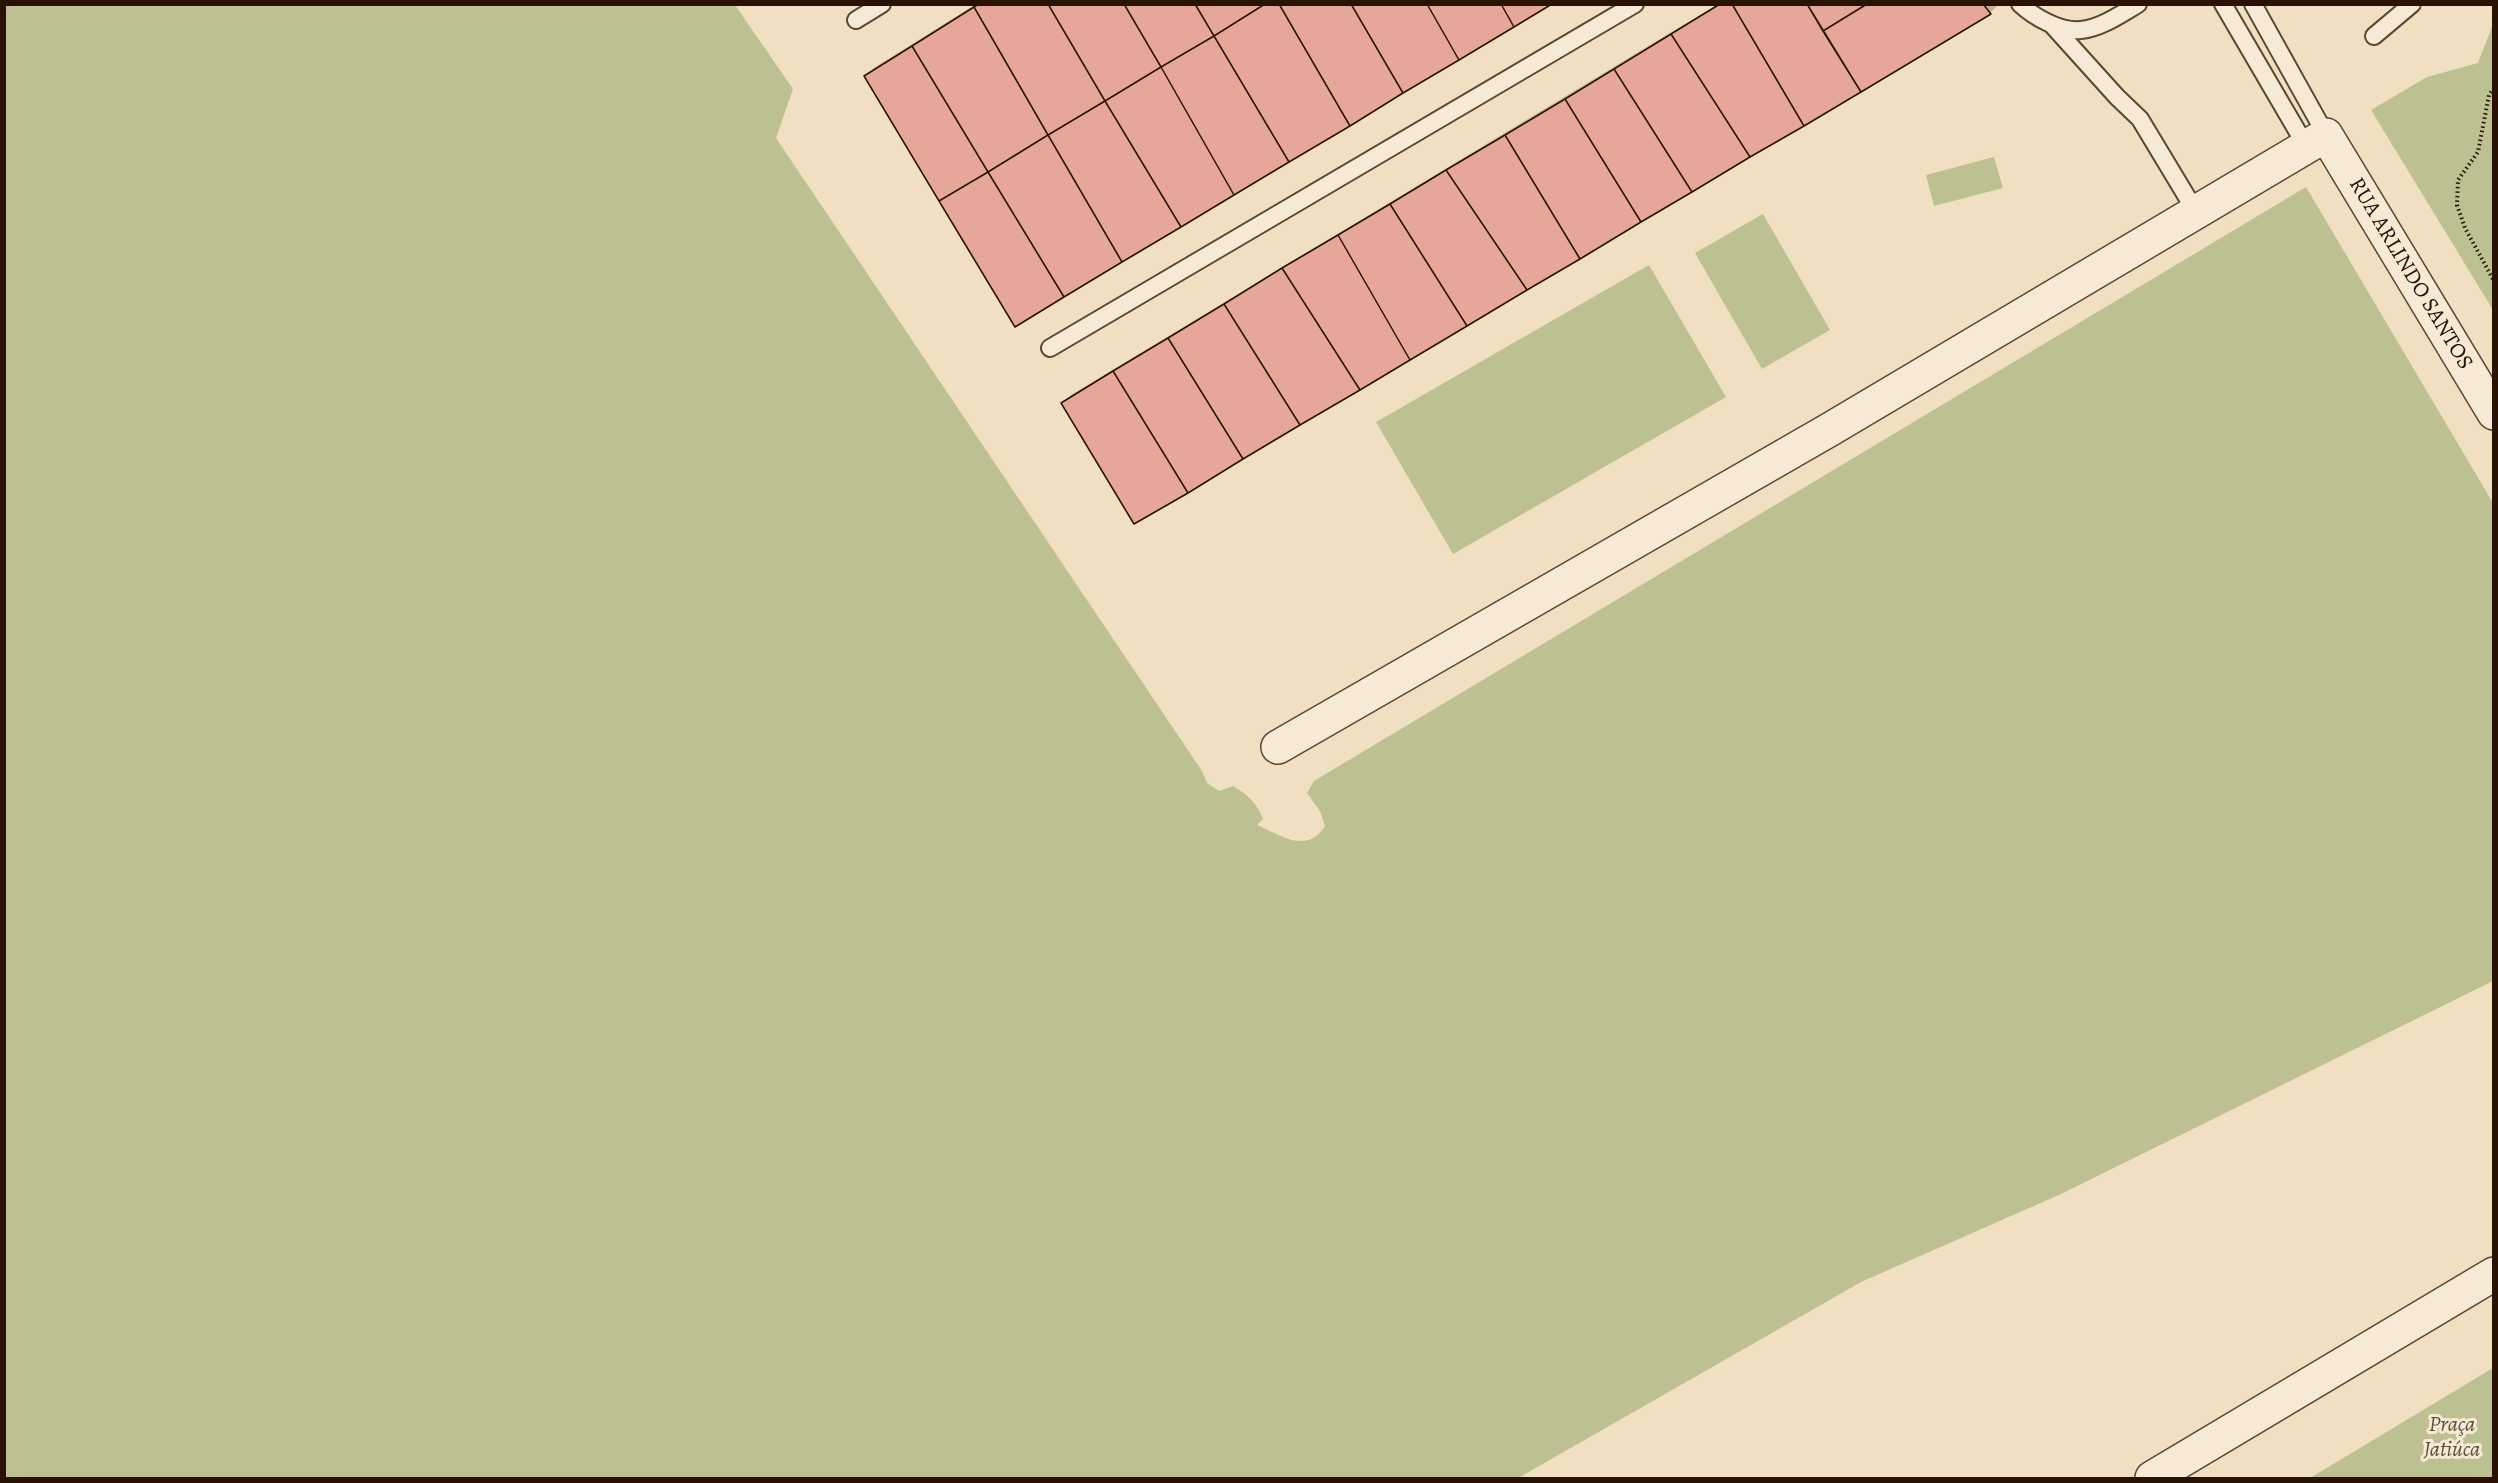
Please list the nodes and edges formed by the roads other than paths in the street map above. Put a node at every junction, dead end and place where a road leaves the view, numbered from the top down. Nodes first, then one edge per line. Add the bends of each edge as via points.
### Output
1 (882, 4) edge
2 (1635, 4) edge
3 (2020, 4) edge
4 (2138, 4) edge
5 (2223, 4) edge
6 (2253, 4) edge
7 (2412, 4) edge
8 (856, 20) dead end
9 (2052, 25) junction
10 (2374, 36) dead end
11 (2316, 140) junction
12 (2196, 212) junction
13 (1050, 348) dead end
14 (2493, 413) edge
15 (1278, 747) dead end
16 (2493, 1275) edge
17 (2152, 1479) edge

1 - 8 lane
2 - 13 lane
3 - 9 lane
4 - 9 lane via 2081,30
5 - 11 lane
6 - 11 lane
7 - 10 lane
9 - 12 lane via 2140,119
11 - 12 street
11 - 14 street, RUA ARLINDO SANTOS
12 - 15 street via 1829,430
16 - 17 street

